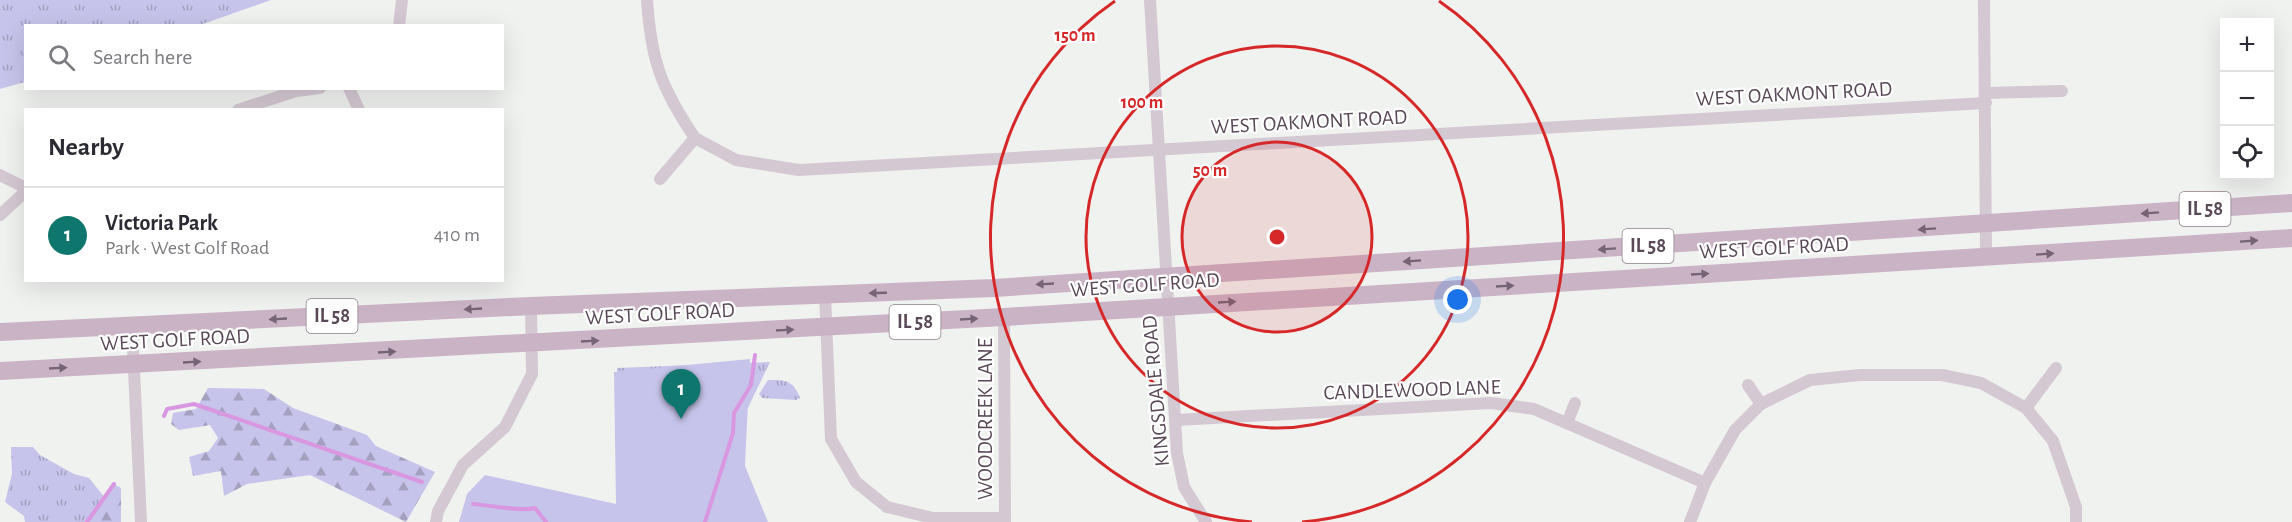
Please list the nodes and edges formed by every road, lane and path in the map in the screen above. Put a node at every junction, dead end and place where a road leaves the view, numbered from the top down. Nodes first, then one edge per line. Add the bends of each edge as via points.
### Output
1 (402, 0) edge
2 (646, 0) edge
3 (1150, 0) edge
4 (1984, 0) edge
5 (399, 24) edge
6 (304, 90) edge
7 (350, 90) edge
8 (2062, 91) dead end
9 (1986, 98) junction
10 (244, 108) edge
11 (358, 108) edge
12 (694, 138) junction
13 (1157, 150) junction
14 (0, 175) edge
15 (660, 179) dead end
16 (24, 189) edge
17 (24, 192) edge
18 (2292, 203) edge
19 (0, 215) edge
20 (1985, 225) junction
21 (2292, 238) edge
22 (1986, 258) junction
23 (1167, 277) junction
24 (825, 295) junction
25 (1168, 305) junction
26 (531, 306) junction
27 (1004, 317) junction
28 (132, 326) junction
29 (826, 327) junction
30 (0, 332) edge
31 (532, 344) junction
32 (134, 365) junction
33 (2056, 368) dead end
34 (0, 371) edge
35 (1748, 385) dead end
36 (1575, 403) dead end
37 (1761, 404) junction
38 (2026, 408) junction
39 (1177, 420) junction
40 (1567, 423) junction
41 (1705, 483) junction
42 (1005, 520) edge
43 (141, 522) edge
44 (436, 522) edge
45 (1206, 522) edge
46 (1690, 522) edge
47 (2076, 522) edge

1 - 5 street
2 - 12 street via 656,65 670,102
3 - 13 street, KINGSDALE ROAD
4 - 9 street
6 - 10 street
7 - 11 street
8 - 9 street, WEST OAKMONT ROAD
9 - 13 street, WEST OAKMONT ROAD
9 - 20 street
12 - 13 street, WEST OAKMONT ROAD via 736,160 799,170
12 - 15 street
13 - 23 street, KINGSDALE ROAD
14 - 16 street
17 - 19 street
18 -> 20 main road, WEST GOLF ROAD / IL 58
20 - 22 street
20 -> 23 main road, WEST GOLF ROAD / IL 58
22 -> 21 main road, WEST GOLF ROAD / IL 58
25 -> 22 main road, WEST GOLF ROAD / IL 58
23 -> 24 main road, WEST GOLF ROAD / IL 58
23 - 25 street, KINGSDALE ROAD
24 - 26 main road, WEST GOLF ROAD / IL 58
24 - 29 street
25 - 27 main road, WEST GOLF ROAD / IL 58
25 - 39 street, KINGSDALE ROAD
26 -> 28 main road, WEST GOLF ROAD / IL 58
26 - 31 street
29 -> 27 main road, WEST GOLF ROAD / IL 58
27 - 42 street, WOODCREEK LANE
28 - 30 main road, WEST GOLF ROAD / IL 58
28 - 32 street
31 -> 29 main road, WEST GOLF ROAD / IL 58
29 - 42 street via 831,439 856,482 887,507 933,518
32 -> 31 main road, WEST GOLF ROAD / IL 58
31 - 44 street via 532,375 505,427 463,465
34 -> 32 main road, WEST GOLF ROAD / IL 58
32 - 43 street
33 - 38 street
35 - 37 street
36 - 40 street
37 - 38 street via 1810,380 1860,375 1942,375 1981,382
37 - 41 street via 1736,430
38 - 47 street via 2053,441 2076,507
39 - 40 street, CANDLEWOOD LANE via 1491,403 1534,409
39 - 45 street, KINGSDALE ROAD via 1177,453 1184,487
40 - 41 street, CANDLEWOOD LANE
41 - 46 street

